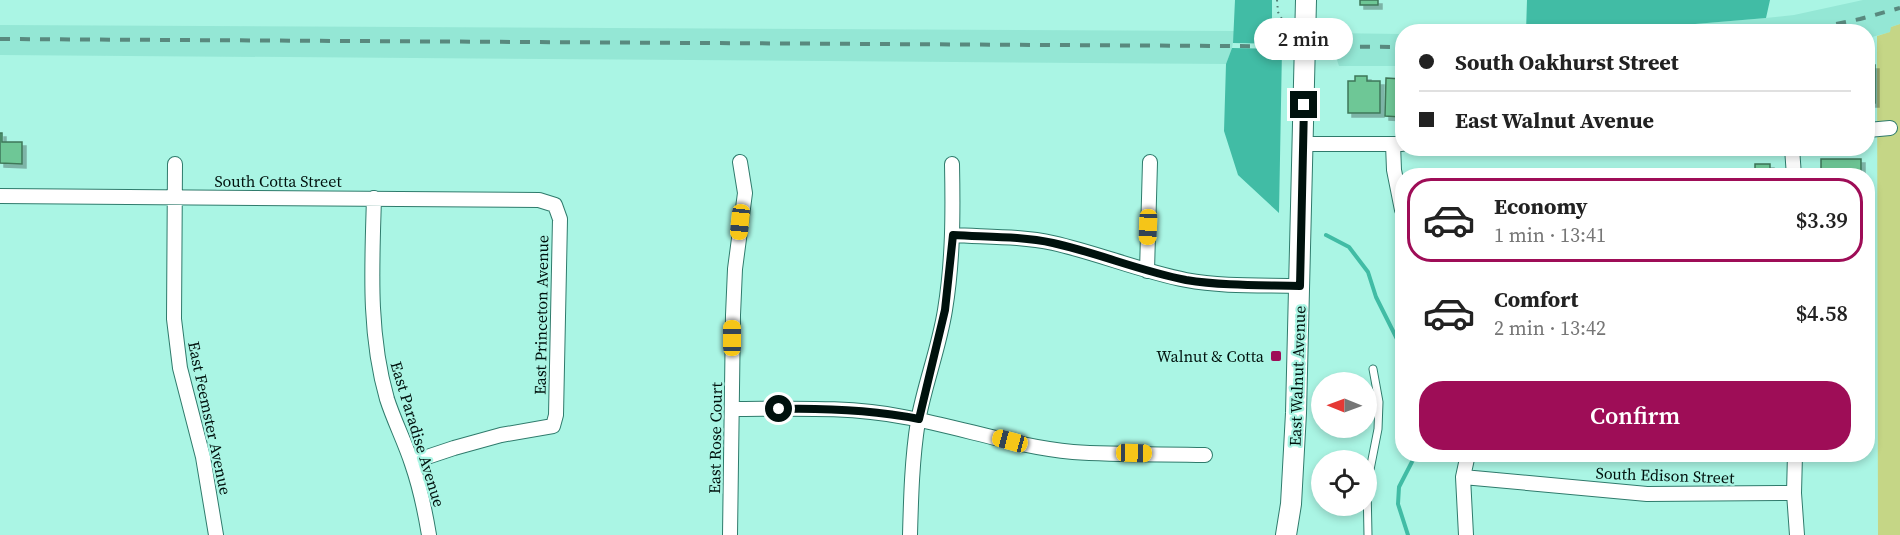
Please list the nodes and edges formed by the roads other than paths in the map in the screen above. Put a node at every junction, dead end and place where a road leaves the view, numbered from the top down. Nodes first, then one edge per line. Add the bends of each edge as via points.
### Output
1 (1306, 0) edge
2 (1890, 128) dead end
3 (1875, 129) edge
4 (1302, 144) junction
5 (1395, 144) edge
6 (1396, 156) edge
7 (740, 162) dead end
8 (1150, 162) dead end
9 (175, 164) dead end
10 (952, 164) dead end
11 (1395, 175) edge
12 (0, 196) edge
13 (175, 197) junction
14 (374, 198) junction
15 (555, 205) joint
16 (953, 235) junction
17 (1147, 271) junction
18 (1300, 286) junction
19 (1373, 369) dead end
20 (732, 409) junction
21 (919, 419) junction
22 (1205, 455) dead end
23 (412, 462) junction
24 (1466, 462) edge
25 (1795, 462) edge
26 (1463, 477) junction
27 (1794, 493) junction
28 (216, 535) edge
29 (429, 535) edge
30 (730, 535) edge
31 (910, 535) edge
32 (1286, 535) edge
33 (1368, 535) edge
34 (1466, 535) edge
35 (1797, 535) edge

1 - 4 main road, East Walnut Avenue
2 - 3 street
4 - 5 street
4 - 18 main road, East Walnut Avenue
6 - 11 street
7 - 20 street, East Rose Court via 745,193 735,269
8 - 17 street
9 - 13 street, East Feemster Avenue
10 - 16 street
12 - 13 street, South Cotta Street
13 - 14 street, South Cotta Street
13 - 28 street, East Feemster Avenue via 174,319 180,368 203,457
14 - 15 street, South Cotta Street via 539,200
14 - 23 street, East Paradise Avenue via 372,304 376,350 387,400
15 - 23 street, East Princeton Avenue via 560,219 553,426 501,435
16 - 17 street via 1052,243
16 - 21 street via 945,310
17 - 18 street via 1221,284
18 - 32 main road, East Walnut Avenue via 1291,504
19 - 33 lane via 1379,402 1367,485
20 - 21 street via 840,409
20 - 30 street, East Rose Court
21 - 22 street via 1074,452
21 - 31 street via 911,480
23 - 29 street, East Paradise Avenue
24 - 26 street
25 - 27 street
26 - 27 street, South Edison Street via 1638,493
26 - 34 street
27 - 35 street

